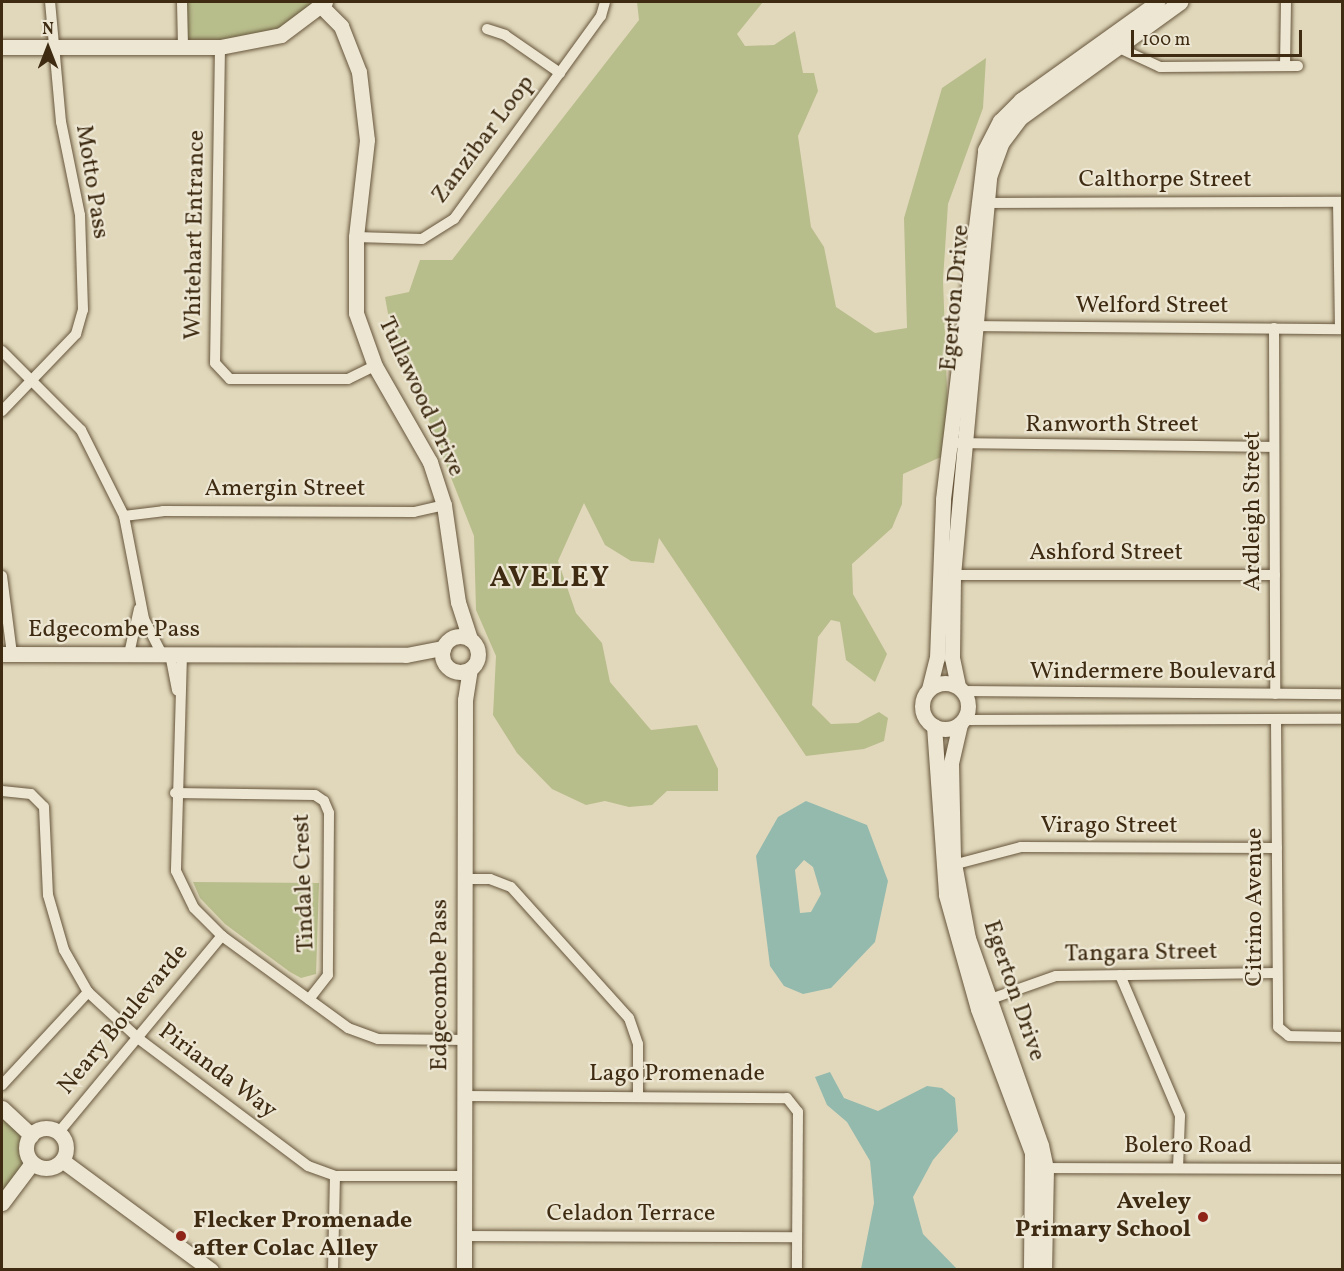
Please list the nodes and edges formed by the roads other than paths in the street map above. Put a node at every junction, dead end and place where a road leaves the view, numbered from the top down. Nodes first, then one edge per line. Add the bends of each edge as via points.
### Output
1 (50, 2) edge
2 (182, 2) edge
3 (606, 2) edge
4 (1158, 2) edge
5 (1180, 2) edge
6 (1286, 2) edge
7 (323, 4) edge
8 (487, 29) dead end
9 (2, 47) edge
10 (51, 47) junction
11 (183, 47) junction
12 (220, 47) junction
13 (1117, 47) junction
14 (1286, 66) junction
15 (1298, 66) dead end
16 (560, 73) junction
17 (987, 202) junction
18 (1340, 202) edge
19 (356, 237) junction
20 (969, 326) junction
21 (1274, 328) junction
22 (1341, 329) edge
23 (2, 351) edge
24 (375, 366) junction
25 (34, 378) junction
26 (2, 411) edge
27 (949, 441) junction
28 (965, 444) junction
29 (1274, 447) junction
30 (444, 505) junction
31 (124, 516) junction
32 (946, 575) junction
33 (1275, 575) junction
34 (2, 576) edge
35 (140, 600) junction
36 (458, 602) junction
37 (470, 639) junction
38 (7, 654) edge
39 (129, 654) junction
40 (171, 654) junction
41 (453, 658) junction
42 (929, 689) junction
43 (960, 689) junction
44 (1275, 694) junction
45 (1342, 694) edge
46 (1276, 719) junction
47 (1342, 719) edge
48 (962, 722) junction
49 (934, 726) junction
50 (2, 791) edge
51 (175, 793) junction
52 (1277, 848) junction
53 (949, 866) junction
54 (464, 879) junction
55 (222, 936) junction
56 (1276, 973) junction
57 (1120, 975) junction
58 (88, 992) junction
59 (309, 999) junction
60 (982, 1002) junction
61 (1342, 1037) edge
62 (139, 1039) junction
63 (464, 1040) junction
64 (2, 1085) edge
65 (464, 1096) junction
66 (638, 1096) junction
67 (2, 1108) edge
68 (59, 1132) junction
69 (31, 1135) junction
70 (63, 1161) junction
71 (32, 1163) junction
72 (1040, 1168) junction
73 (1178, 1168) junction
74 (1342, 1169) edge
75 (335, 1176) junction
76 (464, 1176) junction
77 (2, 1203) edge
78 (464, 1236) junction
79 (797, 1237) junction
80 (211, 1269) edge
81 (333, 1269) edge
82 (464, 1269) edge
83 (797, 1269) edge
84 (1031, 1269) edge
85 (1044, 1269) edge

1 - 10 street, Motto Pass
2 - 11 street
3 - 16 street, Zanzibar Loop
4 - 20 street, Egerton Drive via 1000,121 978,174
5 - 13 street, Egerton Drive
6 - 14 street
7 - 12 street via 282,35
7 - 19 street, Tullawood Drive via 341,26 359,72 367,140
8 - 16 street via 505,35
9 - 10 street
10 - 11 street
10 - 25 street, Motto Pass via 80,215 82,310 76,334
11 - 12 street
12 - 24 street, Whitehart Entrance via 215,363 230,379 348,379
13 - 14 street via 1160,67
13 - 17 street, Egerton Drive via 1020,118 1002,142
14 - 15 street
16 - 19 street, Zanzibar Loop via 454,219 422,239
17 - 18 street, Calthorpe Street
17 - 20 street, Egerton Drive
18 - 22 street
19 - 24 street, Tullawood Drive via 356,313
20 - 21 street, Welford Street
20 - 27 street, Egerton Drive
20 - 28 street, Egerton Drive
21 - 22 street, Welford Street
21 - 29 street, Ardleigh Street
23 - 25 street
24 - 30 street, Tullawood Drive via 430,462
25 - 26 street, Motto Pass
25 - 31 street via 81,430
27 - 28 street, Ranworth Street
27 - 32 street, Egerton Drive
28 - 29 street, Ranworth Street
28 - 32 street, Egerton Drive
29 - 33 street, Ardleigh Street
30 - 31 street, Amergin Street via 414,512 163,511
30 - 36 street, Tullawood Drive
31 - 35 street
32 - 33 street, Ashford Street
32 - 42 street, Egerton Drive via 937,658
32 - 43 street, Egerton Drive via 952,658
33 - 44 street, Ardleigh Street
34 - 38 street
35 - 39 street
35 - 40 street
36 - 37 street, Tullawood Drive
36 - 41 street, Tullawood Drive
37 - 41 street
37 - 41 street, Tullawood Drive via 478,654
38 - 39 street, Edgecombe Pass
39 - 40 street, Edgecombe Pass
40 - 41 street, Edgecombe Pass
40 - 51 street via 177,690
41 - 54 street, Edgecombe Pass via 465,700
42 - 43 street via 943,683
42 - 49 street via 922,709
43 - 44 street, Windermere Boulevard
43 - 48 street via 968,709
44 - 45 street, Windermere Boulevard
46 - 47 street, Windermere Boulevard
46 - 48 street, Windermere Boulevard
46 - 52 street, Citrino Avenue
48 - 49 street
48 - 53 street, Egerton Drive via 951,763
49 - 53 street, Egerton Drive
50 - 58 street, Pirianda Way via 31,794 44,807 53,921
51 - 55 street via 176,871 194,908
51 - 59 street, Tindale Crest via 315,795 324,801 329,813 328,975
52 - 53 street, Virago Street via 1022,847
52 - 56 street, Citrino Avenue
53 - 60 street, Egerton Drive
54 - 63 street, Edgecombe Pass
54 - 66 street via 490,879 511,887 629,1018 638,1044
55 - 59 street
55 - 62 street, Neary Boulevarde
56 - 57 street, Tangara Street
56 - 61 street, Citrino Avenue via 1278,1027 1289,1036
57 - 60 street, Tangara Street via 1056,976
57 - 73 street via 1180,1116
58 - 62 street, Pirianda Way
58 - 64 street
59 - 63 street via 348,1028 378,1039
60 - 72 street, Egerton Drive via 1030,1105
62 - 68 street, Neary Boulevarde
62 - 75 street, Pirianda Way via 308,1166
63 - 65 street, Edgecombe Pass
65 - 66 street, Lago Promenade
65 - 76 street, Edgecombe Pass
66 - 79 street, Lago Promenade via 777,1096 794,1104
67 - 69 street
68 - 69 street via 48,1128
68 - 70 street via 66,1143
69 - 71 street via 26,1152
70 - 71 street via 51,1168
70 - 80 street
71 - 77 street
72 - 73 street, Bolero Road
72 - 84 street, Egerton Drive
72 - 85 street, Egerton Drive
73 - 74 street, Bolero Road
75 - 76 street, Pirianda Way
75 - 81 street
76 - 78 street, Edgecombe Pass
78 - 79 street, Celadon Terrace
78 - 82 street, Edgecombe Pass
79 - 83 street, Lago Promenade

